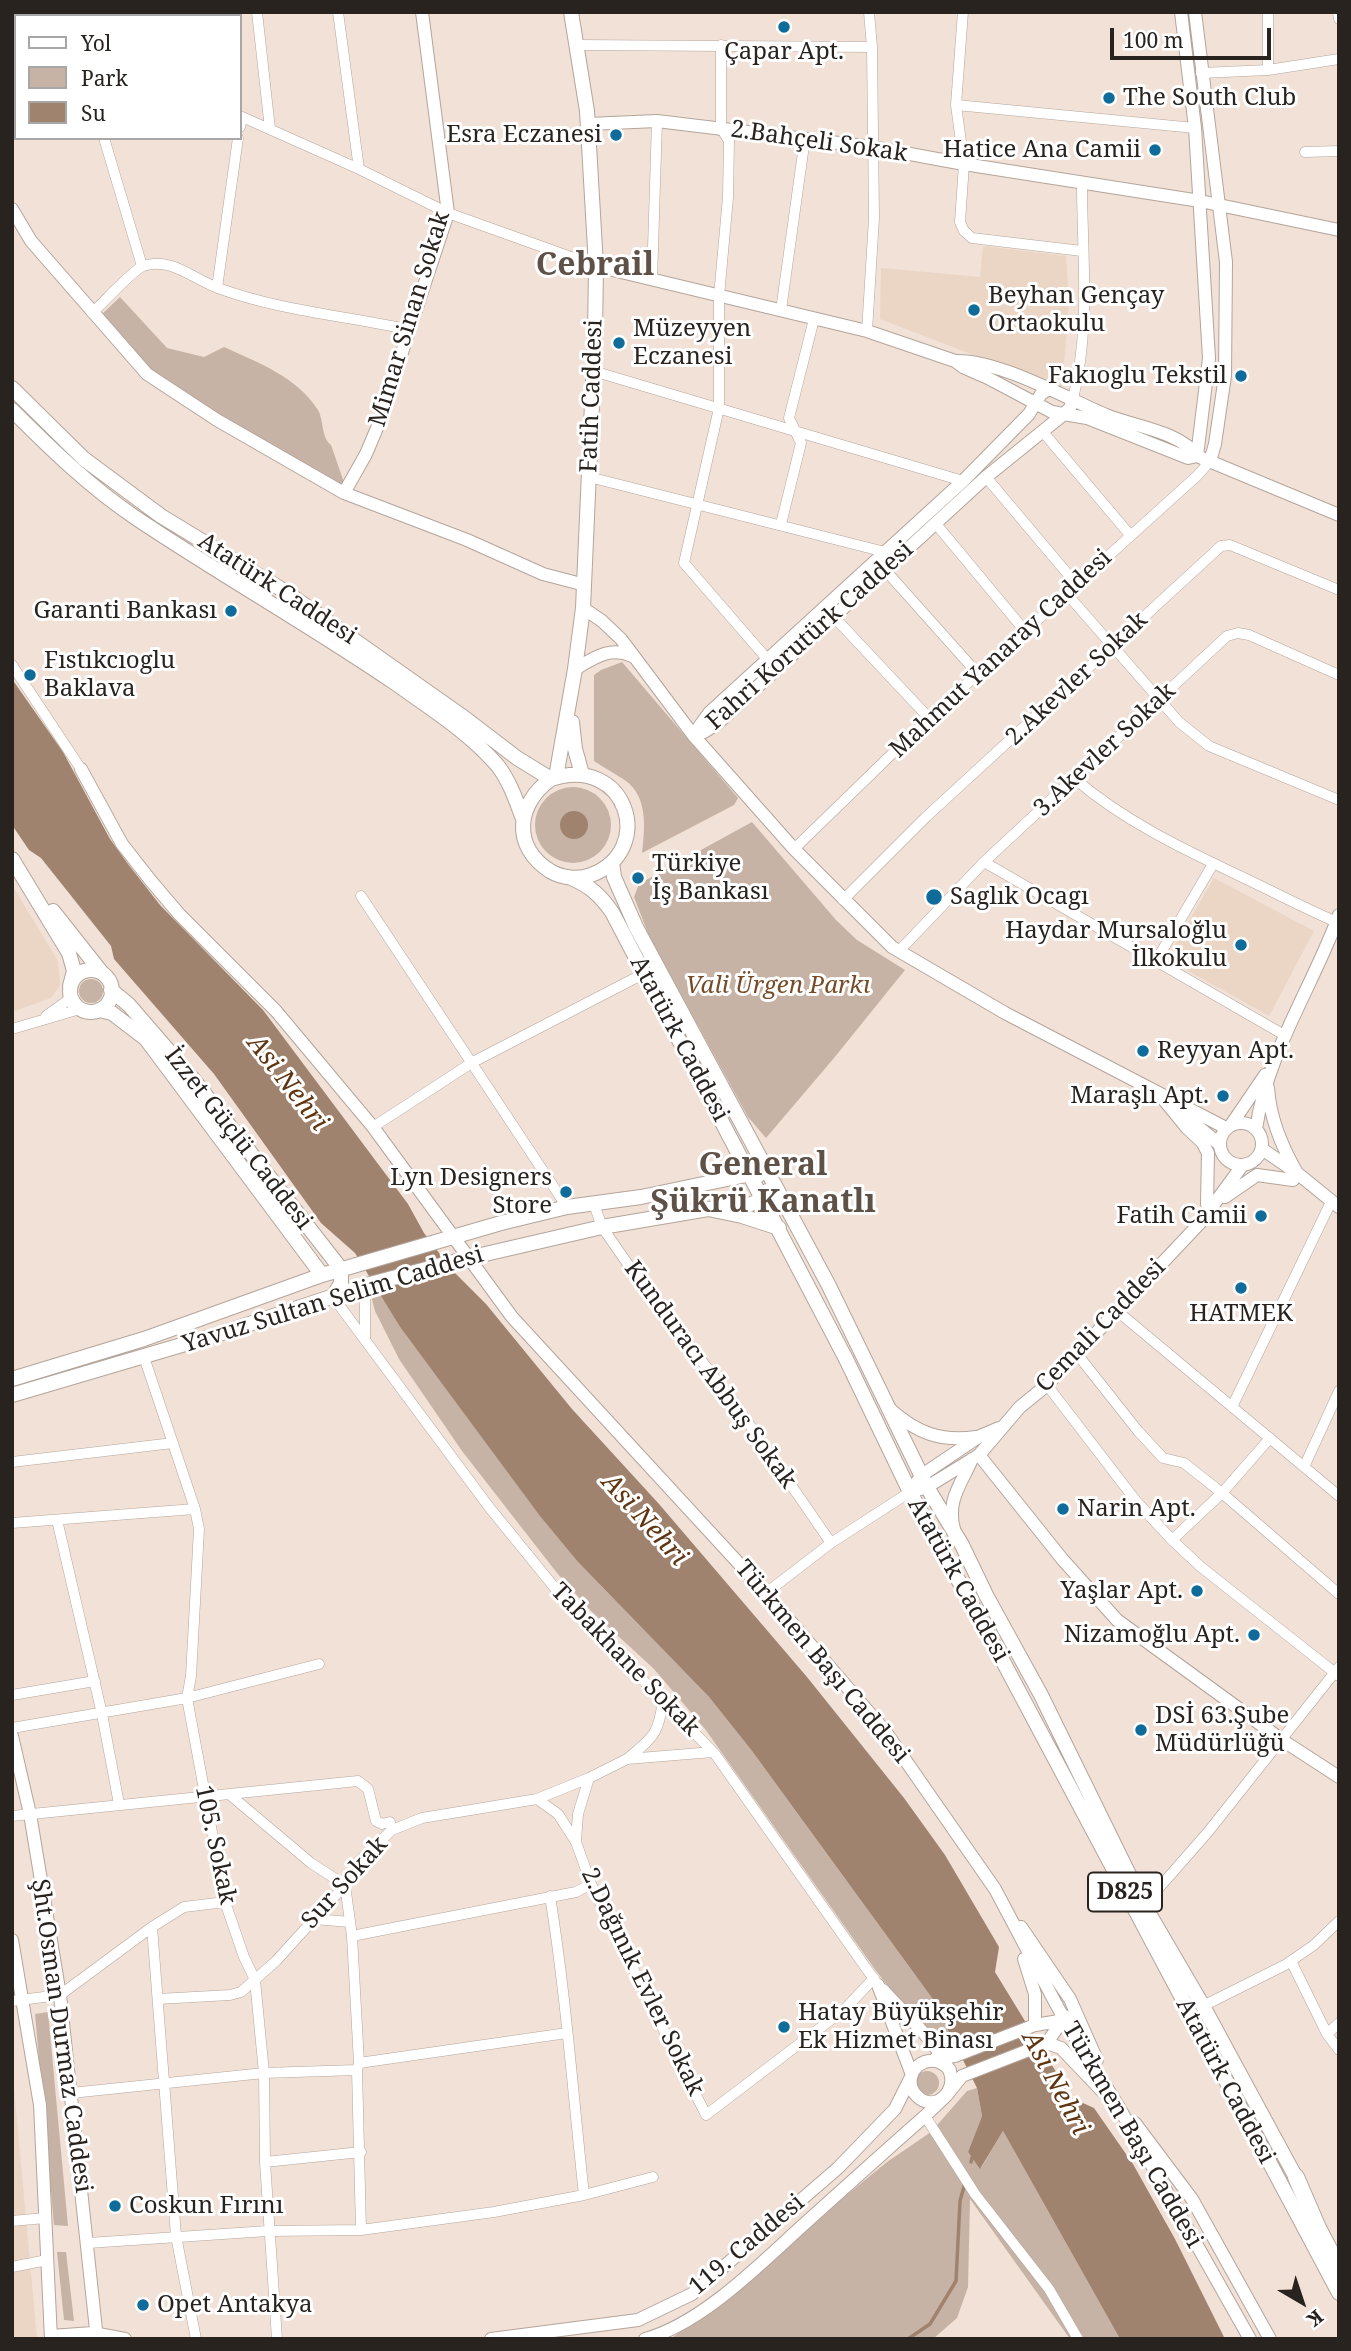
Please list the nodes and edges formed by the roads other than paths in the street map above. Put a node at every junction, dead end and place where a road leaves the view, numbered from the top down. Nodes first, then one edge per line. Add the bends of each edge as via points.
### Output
1 (257, 12) edge
2 (338, 12) edge
3 (422, 12) edge
4 (572, 12) edge
5 (869, 12) edge
6 (963, 12) edge
7 (1181, 12) edge
8 (1195, 12) edge
9 (1268, 12) edge
10 (1338, 12) edge
11 (1339, 19) edge
12 (578, 45) junction
13 (721, 45) junction
14 (872, 47) junction
15 (1339, 58) edge
16 (1268, 70) junction
17 (1201, 73) junction
18 (956, 105) junction
19 (242, 121) edge
20 (657, 121) junction
21 (588, 124) junction
22 (722, 128) junction
23 (1195, 128) junction
24 (270, 129) junction
25 (805, 138) junction
26 (105, 140) edge
27 (237, 140) edge
28 (872, 147) junction
29 (1339, 150) edge
30 (1305, 152) dead end
31 (964, 164) junction
32 (359, 169) junction
33 (1082, 182) junction
34 (1200, 201) junction
35 (1218, 206) junction
36 (12, 209) edge
37 (448, 213) junction
38 (1339, 230) edge
39 (1082, 251) junction
40 (142, 266) junction
41 (596, 266) junction
42 (652, 280) junction
43 (217, 288) junction
44 (719, 296) junction
45 (781, 310) junction
46 (92, 313) junction
47 (814, 318) junction
48 (411, 330) junction
49 (867, 331) junction
50 (955, 360) junction
51 (593, 371) junction
52 (12, 388) edge
53 (1049, 389) junction
54 (1073, 399) junction
55 (1036, 404) junction
56 (719, 408) junction
57 (12, 410) edge
58 (1064, 414) junction
59 (794, 430) junction
60 (1043, 432) junction
61 (1197, 456) junction
62 (1210, 461) junction
63 (589, 477) junction
64 (986, 477) junction
65 (963, 481) junction
66 (344, 493) junction
67 (695, 505) junction
68 (1339, 515) edge
69 (781, 524) junction
70 (936, 524) junction
71 (1130, 534) junction
72 (885, 552) junction
73 (886, 570) junction
74 (584, 584) junction
75 (1077, 585) junction
76 (1339, 590) edge
77 (1067, 594) junction
78 (583, 608) junction
79 (835, 618) junction
80 (1025, 631) junction
81 (1111, 647) junction
82 (632, 656) junction
83 (768, 660) junction
84 (12, 664) edge
85 (575, 669) junction
86 (978, 674) junction
87 (1339, 676) edge
88 (571, 696) junction
89 (1159, 700) junction
90 (929, 718) junction
91 (693, 735) junction
92 (81, 769) joint
93 (582, 774) junction
94 (554, 778) junction
95 (1075, 779) junction
96 (1339, 800) edge
97 (523, 818) junction
98 (794, 849) junction
99 (12, 859) edge
100 (612, 862) junction
101 (984, 862) junction
102 (1213, 864) junction
103 (21, 872) junction
104 (571, 878) junction
105 (361, 896) dead end
106 (843, 900) junction
107 (1338, 920) edge
108 (899, 951) junction
109 (1156, 961) junction
110 (102, 973) junction
111 (643, 974) junction
112 (111, 990) junction
113 (74, 998) junction
114 (99, 1010) junction
115 (12, 1029) edge
116 (1286, 1036) junction
117 (1279, 1051) junction
118 (472, 1062) junction
119 (1267, 1082) junction
120 (1162, 1098) junction
121 (373, 1127) junction
122 (1228, 1127) junction
123 (1256, 1129) junction
124 (1220, 1149) junction
125 (1262, 1149) junction
126 (1248, 1164) junction
127 (751, 1174) junction
128 (1295, 1176) junction
129 (772, 1180) junction
130 (763, 1197) junction
131 (594, 1203) junction
132 (1335, 1204) edge
133 (568, 1207) junction
134 (1208, 1207) junction
135 (708, 1209) junction
136 (602, 1227) junction
137 (779, 1228) junction
138 (455, 1246) junction
139 (347, 1268) junction
140 (322, 1275) junction
141 (367, 1284) junction
142 (333, 1297) junction
143 (1116, 1310) junction
144 (365, 1340) junction
145 (1077, 1354) junction
146 (144, 1357) junction
147 (12, 1379) edge
148 (1047, 1385) junction
149 (1339, 1391) edge
150 (12, 1395) edge
151 (888, 1407) junction
152 (1232, 1407) junction
153 (1001, 1426) junction
154 (980, 1436) junction
155 (1270, 1438) junction
156 (173, 1443) junction
157 (975, 1457) junction
158 (12, 1462) edge
159 (1304, 1467) junction
160 (925, 1481) junction
161 (910, 1492) junction
162 (1222, 1493) junction
163 (1339, 1496) edge
164 (195, 1509) junction
165 (57, 1520) junction
166 (12, 1523) edge
167 (956, 1536) junction
168 (1172, 1541) junction
169 (831, 1543) junction
170 (766, 1593) junction
171 (1339, 1594) edge
172 (319, 1664) dead end
173 (1337, 1672) edge
174 (95, 1681) junction
175 (12, 1695) edge
176 (187, 1698) junction
177 (663, 1699) junction
178 (102, 1714) junction
179 (12, 1728) edge
180 (12, 1736) edge
181 (1282, 1740) junction
182 (713, 1752) junction
183 (626, 1759) junction
184 (1339, 1777) edge
185 (589, 1778) junction
186 (229, 1794) junction
187 (205, 1797) junction
188 (537, 1799) junction
189 (119, 1804) junction
190 (30, 1814) junction
191 (12, 1816) edge
192 (390, 1822) dead end
193 (576, 1842) junction
194 (591, 1884) junction
195 (345, 1885) junction
196 (995, 1889) junction
197 (550, 1896) junction
198 (225, 1902) junction
199 (1144, 1905) junction
200 (314, 1919) junction
201 (1010, 1921) junction
202 (1339, 1921) edge
203 (350, 1922) junction
204 (152, 1927) junction
205 (352, 1936) junction
206 (12, 1940) edge
207 (1291, 1961) junction
208 (255, 1980) junction
209 (876, 1982) junction
210 (60, 1995) junction
211 (158, 1999) junction
212 (1070, 1999) junction
213 (17, 2000) edge
214 (1203, 2006) junction
215 (1064, 2019) junction
216 (1339, 2024) edge
217 (1035, 2025) junction
218 (1082, 2028) junction
219 (567, 2033) junction
220 (1327, 2034) junction
221 (1047, 2043) junction
222 (1339, 2050) edge
223 (948, 2056) junction
224 (926, 2061) junction
225 (358, 2067) junction
226 (264, 2073) junction
227 (956, 2073) junction
228 (912, 2075) junction
229 (165, 2084) junction
230 (71, 2093) junction
231 (946, 2096) junction
232 (1120, 2109) junction
233 (925, 2116) junction
234 (361, 2152) junction
235 (265, 2162) junction
236 (653, 2177) dead end
237 (1296, 2177) joint
238 (584, 2195) junction
239 (45, 2218) junction
240 (12, 2221) edge
241 (361, 2230) junction
242 (268, 2231) junction
243 (176, 2236) junction
244 (88, 2242) junction
245 (47, 2260) junction
246 (12, 2267) edge
247 (1339, 2268) edge
248 (1339, 2293) edge
249 (97, 2337) edge
250 (51, 2338) edge
251 (125, 2339) edge
252 (196, 2339) edge
253 (277, 2339) edge
254 (491, 2339) edge
255 (645, 2339) edge
256 (1078, 2339) edge
257 (1250, 2339) edge
258 (1270, 2339) edge

1 - 24 street
2 - 32 street
3 - 37 street, Mimar Sinan Sokak
4 - 12 main road, Fatih Caddesi
5 - 14 street
6 - 18 street
7 - 23 street
8 - 17 street
9 - 16 street
10 - 11 street
12 - 13 street
12 - 21 main road, Fatih Caddesi
13 - 14 street
13 - 22 street
14 - 28 street
15 - 16 street
16 - 17 street
17 - 35 street
18 - 23 street
18 - 31 street
19 - 24 street
20 - 21 street, 2.Bahçeli Sokak
20 - 22 street, 2.Bahçeli Sokak
20 - 42 street
21 - 41 main road, Fatih Caddesi
22 - 25 street, 2.Bahçeli Sokak
22 - 44 street via 729,141 728,197
23 - 34 street
24 - 32 street
25 - 28 street, 2.Bahçeli Sokak
25 - 45 street
26 - 40 street
27 - 43 street
28 - 31 street, 2.Bahçeli Sokak
28 - 49 street via 874,218
29 - 30 street
31 - 33 street, 2.Bahçeli Sokak
31 - 39 street via 960,222 972,237
32 - 37 street
33 - 34 street, 2.Bahçeli Sokak
33 - 39 street
34 - 35 street, 2.Bahçeli Sokak
34 - 61 street via 1209,358
35 - 38 street, 2.Bahçeli Sokak
35 - 62 street via 1226,262 1225,366
36 - 46 street via 31,241
37 - 41 street
37 - 48 street, Mimar Sinan Sokak
39 - 54 street via 1086,303
40 - 43 street via 177,268
40 - 46 street
41 - 42 street
41 - 51 main road, Fatih Caddesi
42 - 44 street
43 - 48 street via 298,310
44 - 45 street
44 - 56 street
45 - 47 street
46 - 66 street via 147,374
47 - 49 street
47 - 59 street via 789,418
48 - 66 street, Mimar Sinan Sokak via 377,428
49 - 50 street
50 - 53 street via 986,365
50 - 55 street
51 - 56 street
51 - 63 main road, Fatih Caddesi
52 - 94 main road, Atatürk Caddesi via 84,459 161,516 286,592 517,758
53 - 54 street
53 - 55 street, Fahri Korutürk Caddesi
54 - 58 street, Fahri Korutürk Caddesi
54 - 61 street via 1185,444
55 - 58 street
55 - 65 street, Fahri Korutürk Caddesi
56 - 59 street
56 - 67 street
57 - 97 main road, Atatürk Caddesi via 124,510 363,662 454,727 504,775
58 - 60 street, Fahri Korutürk Caddesi
58 - 61 street via 1087,418 1188,458
59 - 65 street
59 - 69 street via 802,443
60 - 64 street, Fahri Korutürk Caddesi
60 - 71 street
61 - 62 street
62 - 68 street
62 - 71 street, Mahmut Yanaray Caddesi
63 - 67 street
63 - 74 main road, Fatih Caddesi
64 - 70 street, Fahri Korutürk Caddesi
64 - 75 street
65 - 72 street, Fahri Korutürk Caddesi
66 - 74 street via 543,574
67 - 69 street
67 - 83 street via 684,563
69 - 72 street
70 - 73 street, Fahri Korutürk Caddesi
70 - 80 street
71 - 75 street, Mahmut Yanaray Caddesi
72 - 83 street, Fahri Korutürk Caddesi
73 - 79 street, Fahri Korutürk Caddesi
73 - 86 street
74 - 78 main road, Fatih Caddesi
75 - 77 street, Mahmut Yanaray Caddesi
76 - 81 street, 2.Akevler Sokak via 1230,545 1221,546
77 - 80 street, Mahmut Yanaray Caddesi
77 - 81 street
78 - 82 street via 621,639
78 - 85 main road, Fatih Caddesi
79 - 90 street
79 - 91 street, Fahri Korutürk Caddesi via 718,723
80 - 86 street, Mahmut Yanaray Caddesi
81 - 89 street
81 - 106 street, 2.Akevler Sokak
82 - 85 street via 609,652
82 - 91 street
83 - 91 street, Fahri Korutürk Caddesi via 709,713
84 - 92 street
85 - 88 main road, Fatih Caddesi
86 - 90 street, Mahmut Yanaray Caddesi
87 - 89 street, 3.Akevler Sokak via 1238,633 1227,636
88 - 93 main road, Fatih Caddesi via 573,740
88 - 94 main road, Fatih Caddesi
89 - 95 street, 3.Akevler Sokak
89 - 96 street via 1209,746
90 - 98 street, Mahmut Yanaray Caddesi
91 - 98 street
92 - 121 street, Türkmen Başı Caddesi via 122,844 150,881 276,1011
93 - 94 main road
93 - 100 main road via 611,788 624,808 627,833
94 - 97 main road via 538,789
95 - 101 street, 3.Akevler Sokak
95 - 102 street via 1136,823
97 - 104 main road, Atatürk Caddesi via 529,851 540,865
98 - 106 street
99 - 103 main road, İzzet Güçlü Caddesi
100 - 104 main road via 586,877
100 - 129 main road, Atatürk Caddesi / D825 via 636,927
101 - 108 street, 3.Akevler Sokak
101 - 109 street
102 - 107 street
102 - 109 street
103 - 110 main road, İzzet Güçlü Caddesi
103 - 113 main road, İzzet Güçlü Caddesi via 69,953
104 - 111 main road, Atatürk Caddesi / D825 via 601,896
105 - 118 street
106 - 108 street
107 - 116 street
108 - 120 street
109 - 116 street
110 - 112 main road, İzzet Güçlü Caddesi
110 - 113 main road via 83,972 73,980
111 - 118 street
111 - 127 main road, Atatürk Caddesi / D825
112 - 114 main road via 108,1002
112 - 139 main road, İzzet Güçlü Caddesi via 193,1079
113 - 114 main road, İzzet Güçlü Caddesi via 86,1012
113 - 115 street via 41,1020
114 - 140 main road, İzzet Güçlü Caddesi via 112,1013 146,1039
116 - 117 street
117 - 119 street
117 - 122 street
118 - 121 street
118 - 133 street
119 - 123 street
119 - 128 street via 1276,1128
120 - 122 street
120 - 124 street
120 - 134 street via 1208,1153
121 - 138 street, Türkmen Başı Caddesi
122 - 123 street via 1244,1123
122 - 124 street
123 - 125 street
124 - 126 street via 1230,1163
124 - 134 street, Cemali Caddesi
125 - 126 street
125 - 128 street
126 - 128 street
126 - 134 street, Cemali Caddesi
127 - 129 main road, Yavuz Sultan Selim Caddesi
127 - 130 main road, Atatürk Caddesi / D825
127 - 131 main road, Yavuz Sultan Selim Caddesi
128 - 132 street
128 - 134 street via 1257,1175
129 - 130 main road
129 - 151 main road, Atatürk Caddesi / D825
130 - 135 main road via 754,1205
130 - 137 main road, Atatürk Caddesi / D825
131 - 133 main road, Yavuz Sultan Selim Caddesi
131 - 136 street, Kunduracı Abbuş Sokak
132 - 152 street
133 - 138 main road, Yavuz Sultan Selim Caddesi
134 - 143 street, Cemali Caddesi via 1200,1223
135 - 136 main road, Yavuz Sultan Selim Caddesi
135 - 137 main road, Yavuz Sultan Selim Caddesi
136 - 138 main road, Yavuz Sultan Selim Caddesi
136 - 169 street, Kunduracı Abbuş Sokak via 736,1405
137 - 161 main road, Atatürk Caddesi / D825
138 - 139 main road, Yavuz Sultan Selim Caddesi
138 - 141 main road, Yavuz Sultan Selim Caddesi via 453,1262
138 - 170 street, Türkmen Başı Caddesi via 512,1317
139 - 140 main road, Yavuz Sultan Selim Caddesi
139 - 142 main road
140 - 147 main road, Yavuz Sultan Selim Caddesi via 144,1339
141 - 142 main road, Yavuz Sultan Selim Caddesi
141 - 144 street
142 - 144 street, Tabakhane Sokak
142 - 146 main road, Yavuz Sultan Selim Caddesi
143 - 145 street, Cemali Caddesi
143 - 152 street
144 - 177 street, Tabakhane Sokak via 563,1598
145 - 148 street, Cemali Caddesi
145 - 162 street via 1163,1458 1184,1463
146 - 150 main road, Yavuz Sultan Selim Caddesi
146 - 156 street, 105. Sokak
148 - 153 street, Cemali Caddesi
148 - 168 street
149 - 159 street
151 - 154 street, Cemali Caddesi via 919,1432 949,1439
151 - 160 main road, Atatürk Caddesi / D825
152 - 155 street
153 - 154 street, Cemali Caddesi
153 - 157 street, Cemali Caddesi
154 - 160 street, Cemali Caddesi
155 - 159 street
155 - 162 street
156 - 158 street
156 - 164 street, 105. Sokak
157 - 160 street, Cemali Caddesi
157 - 167 street, Cemali Caddesi via 954,1494 951,1508
157 - 181 street via 1117,1620
159 - 163 street
160 - 161 street, Cemali Caddesi
160 - 167 main road, Atatürk Caddesi / D825
161 - 169 street
161 - 248 main road, Atatürk Caddesi / D825
162 - 168 street
162 - 171 street
164 - 165 street
164 - 176 street, 105. Sokak via 199,1550
165 - 166 street
165 - 174 street
167 - 199 main road, Atatürk Caddesi / D825 via 1041,1695
168 - 173 street
169 - 170 street
170 - 196 street, Türkmen Başı Caddesi via 885,1731
172 - 176 street
173 - 181 street
174 - 175 street
174 - 178 street
176 - 178 street
176 - 187 street, 105. Sokak
177 - 182 street, Tabakhane Sokak
177 - 183 street, Sur Sokak via 655,1735
178 - 179 street
178 - 189 street
180 - 190 street, Şht.Osman Durmaz Caddesi
181 - 184 street
181 - 199 street
182 - 183 street, Sur Sokak
182 - 209 street, Tabakhane Sokak
183 - 185 street, Sur Sokak
185 - 188 street, Sur Sokak
185 - 193 street, 2.Dağınık Evler Sokak via 578,1814
186 - 187 street
186 - 192 street via 358,1781 369,1788 376,1821
186 - 195 street via 311,1863
187 - 189 street
187 - 198 street, 105. Sokak
188 - 193 street, 2.Dağınık Evler Sokak via 558,1814
188 - 195 street, Sur Sokak via 422,1818 392,1830 355,1864
189 - 190 street
190 - 191 street
190 - 210 street, Şht.Osman Durmaz Caddesi
193 - 194 street, 2.Dağınık Evler Sokak
194 - 197 street
194 - 209 street, 2.Dağınık Evler Sokak via 706,2115
195 - 200 street, Sur Sokak
195 - 203 street
196 - 201 street, Türkmen Başı Caddesi
196 - 212 street
197 - 205 street
197 - 219 street via 564,1980
198 - 204 street via 184,1907
198 - 208 street, 105. Sokak
199 - 214 main road, Atatürk Caddesi / D825
200 - 203 street
200 - 208 street, Sur Sokak
201 - 215 street, Türkmen Başı Caddesi
201 - 217 street via 1035,1994
202 - 207 street
203 - 205 street
204 - 210 street
204 - 211 street
205 - 225 street
206 - 213 street, Şht.Osman Durmaz Caddesi
207 - 214 street
207 - 220 street
208 - 211 street, Sur Sokak via 230,1995
208 - 226 street, 105. Sokak
209 - 223 street
209 - 228 street
210 - 213 street
210 - 230 street, Şht.Osman Durmaz Caddesi
211 - 229 street
212 - 215 street
212 - 218 street
213 - 239 street, Şht.Osman Durmaz Caddesi via 40,2105
214 - 237 main road, Atatürk Caddesi / D825
215 - 217 street
215 - 218 street via 1073,2019
215 - 221 street
215 - 232 street, Türkmen Başı Caddesi
216 - 220 street
217 - 223 street
218 - 258 street via 1103,2074 1192,2199
219 - 225 street
219 - 238 street
220 - 222 street
221 - 227 street
221 - 232 street via 1060,2048
223 - 224 street
223 - 227 street
224 - 227 street via 939,2062
224 - 228 street
225 - 226 street
225 - 234 street
226 - 229 street
226 - 235 street, 105. Sokak
227 - 231 street, 119. Caddesi
228 - 231 street via 912,2088 920,2099 934,2102
228 - 254 street, 119. Caddesi via 895,2109 838,2168 692,2294 638,2320
229 - 230 street
229 - 243 street
230 - 244 street, Şht.Osman Durmaz Caddesi
231 - 233 street, 119. Caddesi
232 - 257 street, Türkmen Başı Caddesi
233 - 255 street, 119. Caddesi via 732,2288 663,2334
233 - 256 street via 975,2194 1049,2289
234 - 235 street
234 - 241 street
235 - 242 street, 105. Sokak
236 - 238 street
237 - 247 highway
238 - 241 street
239 - 240 street
239 - 245 street, Şht.Osman Durmaz Caddesi
241 - 242 street
242 - 243 street
242 - 253 street, 105. Sokak
243 - 244 street
243 - 252 street
244 - 249 street, Şht.Osman Durmaz Caddesi
245 - 246 street
245 - 250 street, Şht.Osman Durmaz Caddesi
249 - 250 street
249 - 251 street

